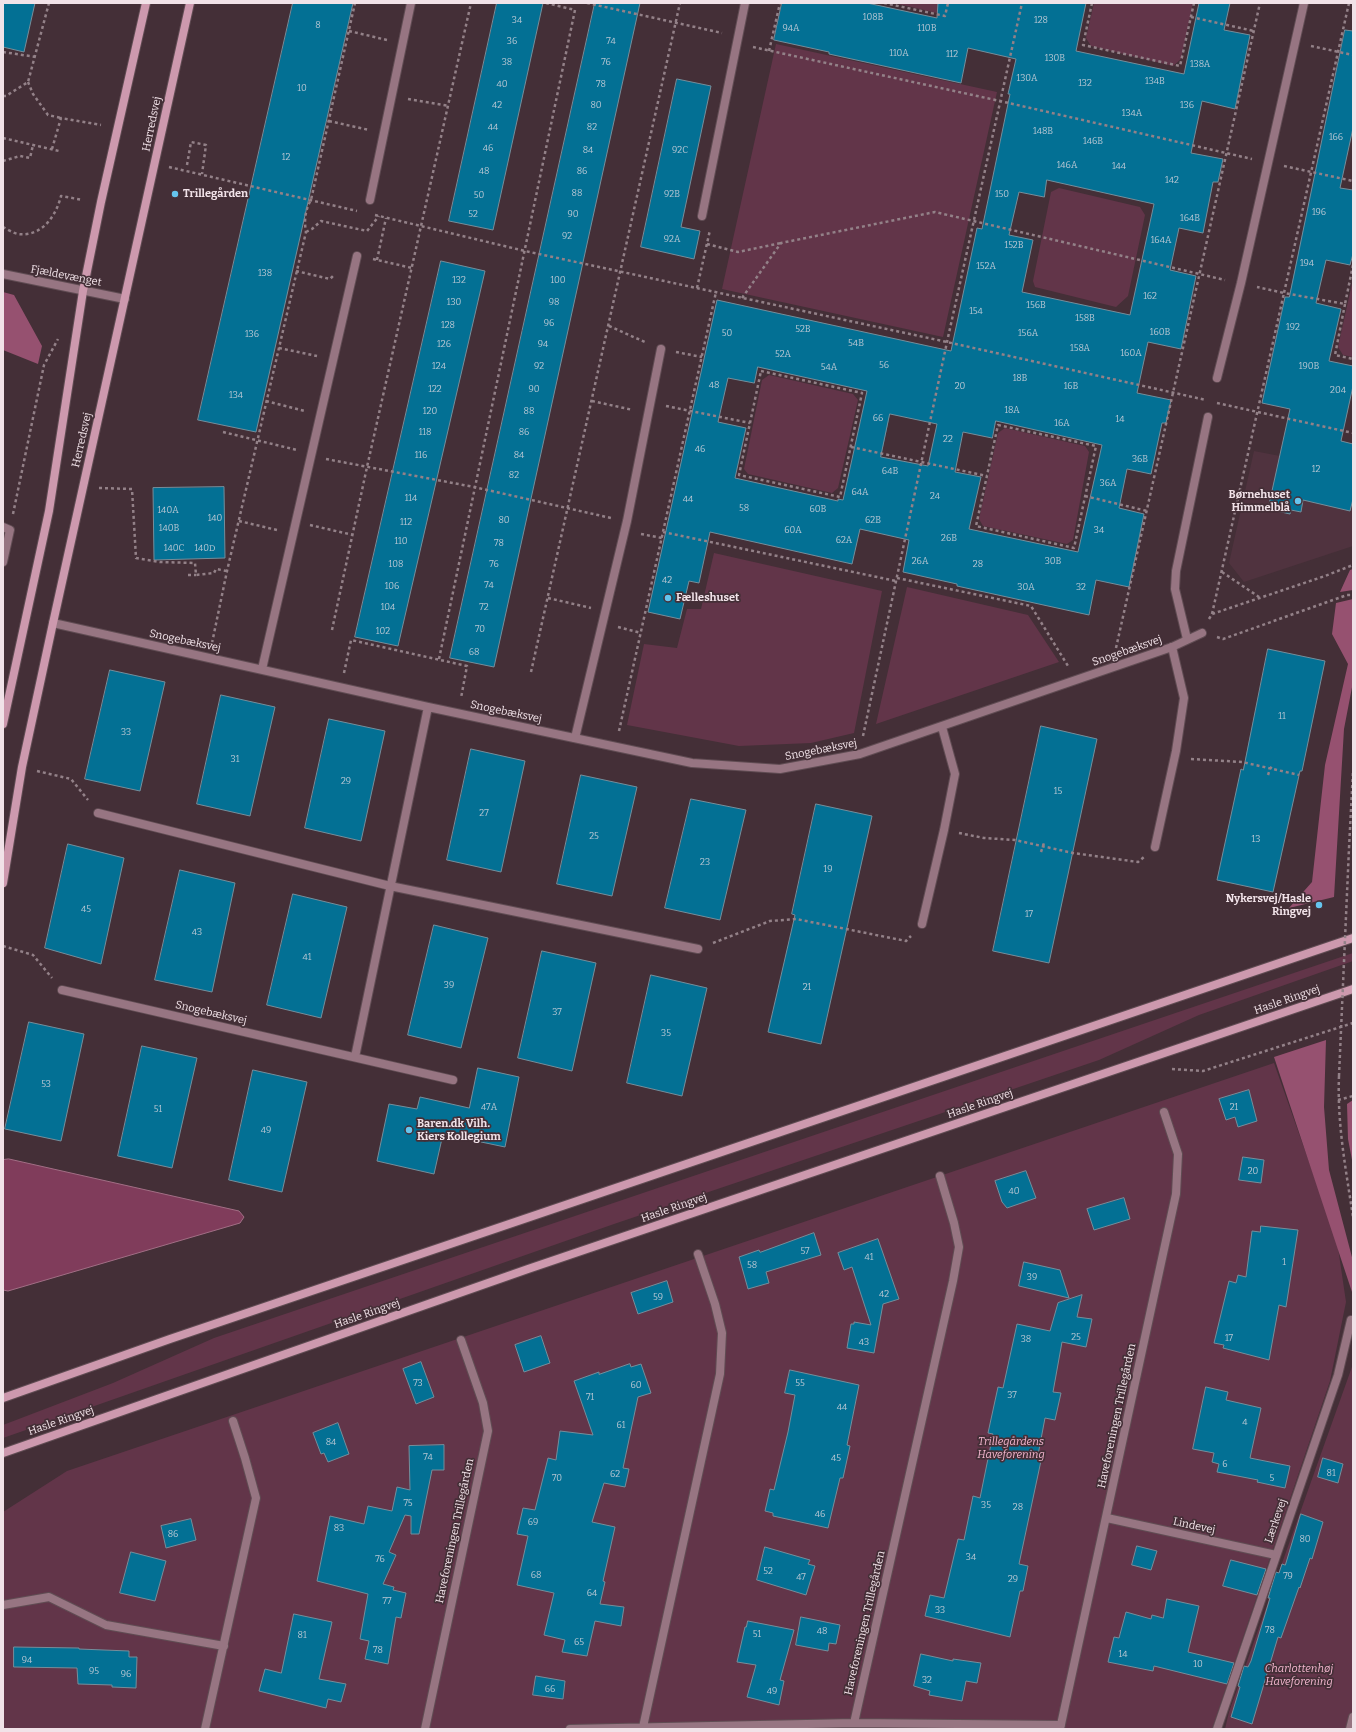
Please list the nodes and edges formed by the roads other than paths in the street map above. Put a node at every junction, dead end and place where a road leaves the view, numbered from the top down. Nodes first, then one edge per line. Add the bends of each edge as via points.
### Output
1 (146, 3) edge
2 (190, 3) edge
3 (411, 3) edge
4 (745, 3) edge
5 (1304, 3) edge
6 (370, 200) dead end
7 (702, 216) road end
8 (357, 256) road end
9 (3, 274) edge
10 (84, 291) junction
11 (125, 299) junction
12 (661, 349) road end
13 (1217, 378) dead end
14 (1208, 418) dead end
15 (6, 529) edge
16 (3, 562) edge
17 (53, 623) junction
18 (1202, 633) road end
19 (1187, 639) junction
20 (1172, 647) junction
21 (262, 669) junction
22 (428, 707) junction
23 (3, 724) edge
24 (942, 727) junction
25 (575, 738) junction
26 (98, 813) road end
27 (1155, 847) road end
28 (3, 883) edge
29 (390, 886) junction
30 (922, 924) road end
31 (1353, 938) edge
32 (698, 949) road end
33 (1353, 989) edge
34 (62, 990) road end
35 (355, 1058) junction
36 (453, 1080) dead end
37 (1164, 1112) dead end
38 (940, 1176) dead end
39 (698, 1254) dead end
40 (1351, 1320) dead end
41 (461, 1340) dead end
42 (3, 1398) edge
43 (233, 1421) dead end
44 (3, 1453) edge
45 (1107, 1518) junction
46 (1276, 1555) junction
47 (3, 1605) edge
48 (224, 1646) junction
49 (1353, 1717) edge
50 (854, 1723) junction
51 (643, 1727) junction
52 (1060, 1727) edge
53 (205, 1729) edge
54 (425, 1729) edge
55 (570, 1729) edge
56 (1217, 1729) edge
57 (1350, 1729) edge

1 - 10 main road, Herredsvej
2 - 11 main road, Herredsvej
3 - 6 street
4 - 7 street
5 - 13 street
8 - 21 street
9 - 10 street, Fjældevænget
10 - 11 street, Fjældevænget
10 - 23 main road, Herredsvej via 49,511
11 - 17 main road, Herredsvej
12 - 25 street via 627,521
14 - 19 street via 1176,572 1175,589
15 - 16 street
17 - 21 street, Snogebæksvej
17 - 28 main road, Herredsvej via 22,767
18 - 19 street, Snogebæksvej
19 - 20 street, Snogebæksvej
20 - 24 street, Snogebæksvej
20 - 27 street via 1184,698
21 - 22 street, Snogebæksvej
22 - 25 street, Snogebæksvej
22 - 29 street
24 - 25 street, Snogebæksvej via 860,754 780,769 692,763
24 - 30 street via 955,774
26 - 29 street
29 - 32 street
29 - 35 street
31 - 42 main road via 177,1336
33 - 44 main road, Hasle Ringvej via 528,1269
34 - 35 street, Snogebæksvej
35 - 36 street, Snogebæksvej
37 - 45 street, Haveforeningen Trillegården via 1178,1154 1176,1194
38 - 50 street, Haveforeningen Trillegården via 959,1247
39 - 51 street via 722,1333 720,1374
40 - 46 street, Lærkevej via 1338,1375
41 - 54 street, Haveforeningen Trillegården via 483,1403 488,1430
43 - 48 street via 256,1498
45 - 46 street, Lindevej
45 - 52 street, Haveforeningen Trillegården
46 - 56 street, Lærkevej
47 - 48 street via 49,1597 106,1625
48 - 53 street
49 - 57 street
50 - 51 street, Haveforeningen Trillegården
50 - 52 street, Haveforeningen Trillegården
51 - 55 street, Haveforeningen Trillegården

